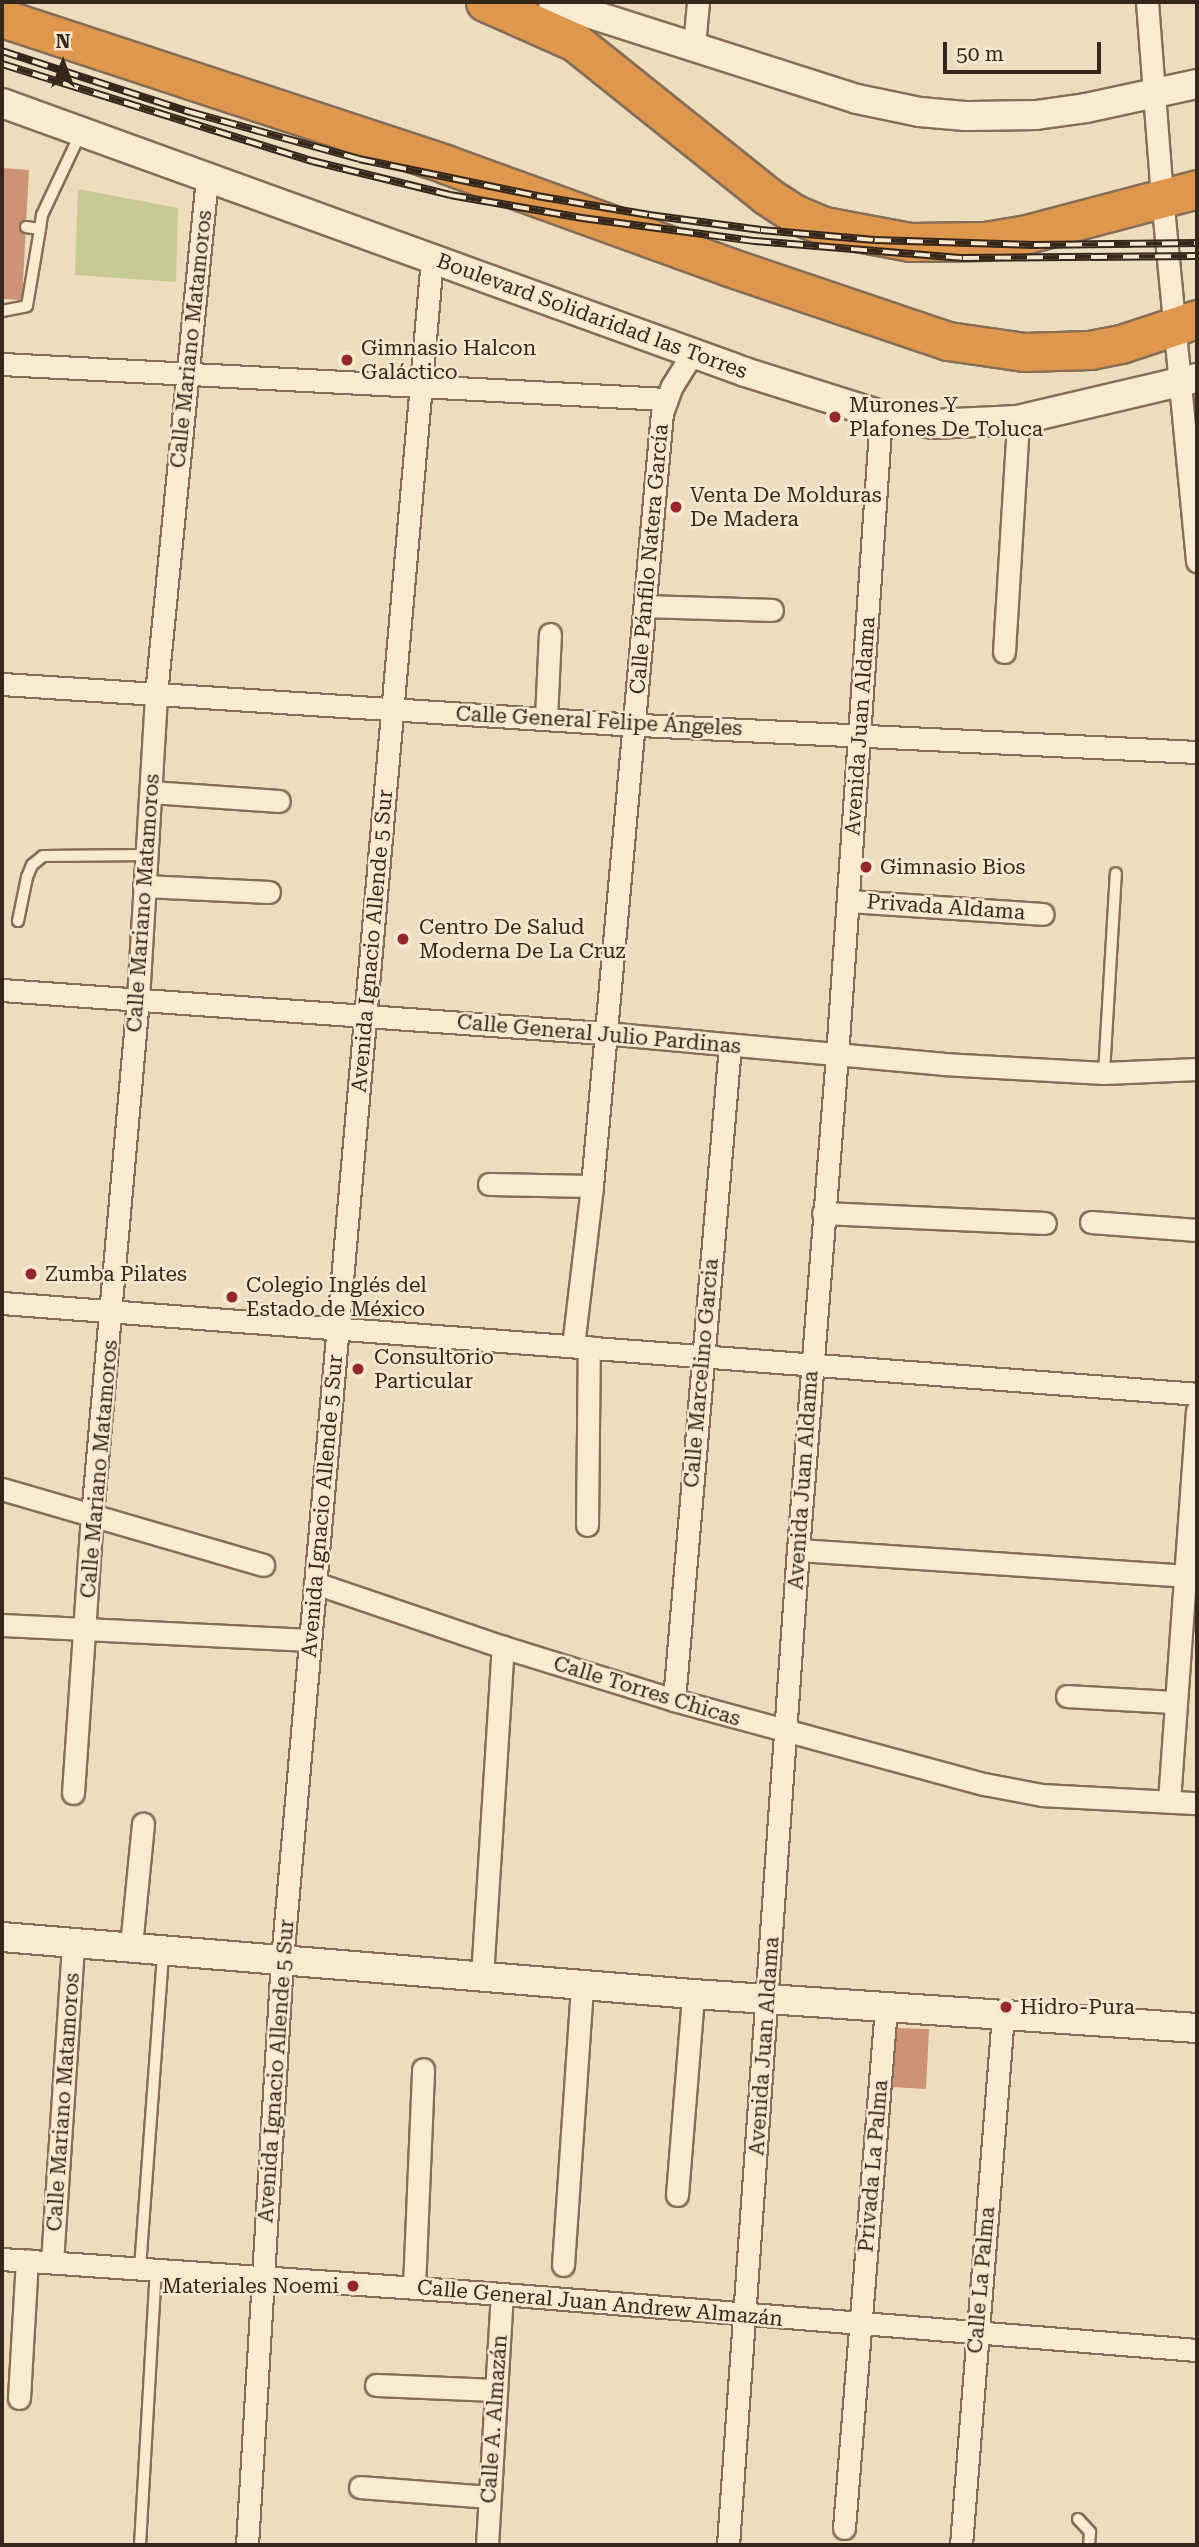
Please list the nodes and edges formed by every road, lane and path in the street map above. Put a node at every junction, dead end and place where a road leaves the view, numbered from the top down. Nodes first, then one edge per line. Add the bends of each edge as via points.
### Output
1 (485, 2) edge
2 (553, 2) edge
3 (698, 2) edge
4 (1147, 2) edge
5 (2, 19) edge
6 (694, 46) junction
7 (1197, 84) edge
8 (1153, 94) junction
9 (2, 103) edge
10 (81, 132) junction
11 (207, 178) junction
12 (1197, 189) edge
13 (1162, 197) junction
14 (26, 228) dead end
15 (40, 229) junction
16 (432, 258) junction
17 (2, 311) edge
18 (1187, 323) edge
19 (693, 353) junction
20 (2, 364) edge
21 (188, 373) junction
22 (1189, 380) edge
23 (421, 385) junction
24 (666, 399) junction
25 (881, 415) junction
26 (1018, 420) junction
27 (1197, 561) edge
28 (645, 606) junction
29 (772, 610) dead end
30 (550, 634) dead end
31 (1004, 652) dead end
32 (2, 684) edge
33 (156, 694) junction
34 (393, 708) junction
35 (546, 719) junction
36 (634, 724) junction
37 (860, 734) junction
38 (1197, 752) edge
39 (151, 792) junction
40 (279, 801) dead end
41 (146, 855) junction
42 (1116, 873) dead end
43 (144, 886) junction
44 (270, 892) dead end
45 (848, 901) junction
46 (1043, 914) dead end
47 (18, 921) dead end
48 (2, 990) edge
49 (138, 999) junction
50 (365, 1015) junction
51 (604, 1033) junction
52 (730, 1046) junction
53 (837, 1056) junction
54 (1197, 1069) edge
55 (1104, 1073) junction
56 (489, 1184) dead end
57 (592, 1186) junction
58 (823, 1213) junction
59 (1091, 1222) dead end
60 (1045, 1223) dead end
61 (1197, 1230) edge
62 (2, 1303) edge
63 (112, 1312) junction
64 (338, 1326) junction
65 (581, 1346) junction
66 (702, 1356) junction
67 (812, 1364) junction
68 (1197, 1394) edge
69 (1197, 1411) edge
70 (2, 1489) edge
71 (92, 1516) junction
72 (587, 1525) dead end
73 (798, 1550) junction
74 (262, 1565) dead end
75 (1185, 1576) junction
76 (315, 1583) junction
77 (2, 1625) edge
78 (86, 1630) junction
79 (310, 1640) junction
80 (503, 1647) junction
81 (1067, 1696) dead end
82 (674, 1700) junction
83 (1176, 1702) junction
84 (785, 1732) junction
85 (73, 1793) dead end
86 (1169, 1801) junction
87 (1197, 1803) edge
88 (143, 1824) dead end
89 (2, 1937) edge
90 (73, 1942) junction
91 (131, 1946) junction
92 (163, 1949) junction
93 (282, 1960) junction
94 (482, 1977) junction
95 (582, 1985) junction
96 (693, 1994) junction
97 (767, 1999) junction
98 (886, 2007) junction
99 (1003, 2015) junction
100 (1197, 2028) edge
101 (422, 2069) dead end
102 (677, 2195) dead end
103 (2, 2259) edge
104 (27, 2260) junction
105 (52, 2262) junction
106 (563, 2265) dead end
107 (148, 2269) junction
108 (262, 2276) junction
109 (414, 2287) junction
110 (502, 2294) junction
111 (744, 2315) junction
112 (860, 2324) junction
113 (976, 2333) junction
114 (1197, 2350) edge
115 (376, 2385) dead end
116 (496, 2390) junction
117 (19, 2398) dead end
118 (360, 2487) dead end
119 (489, 2497) junction
120 (1078, 2519) dead end
121 (844, 2528) dead end
122 (140, 2545) edge
123 (247, 2545) edge
124 (487, 2545) edge
125 (729, 2545) edge
126 (961, 2545) edge
127 (1089, 2545) edge

1 - 13 highway via 575,42 767,196 824,226 910,242 985,241
2 - 6 main road
3 - 6 street
4 - 8 street
5 - 18 highway via 445,163 948,341 1057,353 1121,344
6 - 8 main road via 857,99 920,112 1036,115
7 - 8 main road
8 - 13 street
9 - 10 main road, Boulevard Solidaridad las Torres
10 - 11 main road, Boulevard Solidaridad las Torres
10 - 15 lane
11 - 16 main road, Boulevard Solidaridad las Torres
11 - 21 street, Calle Mariano Matamoros
12 - 13 highway
13 - 18 street
14 - 15 lane
15 - 17 lane via 27,306
16 - 19 main road, Boulevard Solidaridad las Torres
16 - 23 street, Avenida Ignacio Allende 5 Sur
18 - 22 street
19 - 24 street
19 - 25 main road, Boulevard Solidaridad las Torres
20 - 21 street
21 - 23 street
21 - 33 street, Calle Mariano Matamoros
22 - 26 main road, Boulevard Solidaridad las Torres
22 - 27 street
23 - 24 street
23 - 34 street, Avenida Ignacio Allende 5 Sur
24 - 28 street, Calle Pánfilo Natera García
25 - 26 main road, Boulevard Solidaridad las Torres via 933,424
25 - 37 street, Avenida Juan Aldama
26 - 31 street
28 - 29 street
28 - 36 street, Calle Pánfilo Natera García
30 - 35 street
32 - 33 street, Calle General Felipe Ángeles
33 - 34 street, Calle General Felipe Ángeles
33 - 39 street, Calle Mariano Matamoros
34 - 35 street, Calle General Felipe Ángeles
34 - 50 street, Avenida Ignacio Allende 5 Sur
35 - 36 street, Calle General Felipe Ángeles
36 - 37 street, Calle General Felipe Ángeles
36 - 51 street, Calle Pánfilo Natera García
37 - 38 street, Calle General Felipe Ángeles
37 - 45 street, Avenida Juan Aldama
39 - 40 street
39 - 41 street, Calle Mariano Matamoros
41 - 43 street, Calle Mariano Matamoros
41 - 47 lane via 43,856 32,864
42 - 55 lane
43 - 44 street
43 - 49 street, Calle Mariano Matamoros
45 - 46 street, Privada Aldama
45 - 53 street, Avenida Juan Aldama
48 - 49 street, Calle General Julio Pardinas
49 - 50 street, Calle General Julio Pardinas
49 - 63 street, Calle Mariano Matamoros
50 - 51 street, Calle General Julio Pardinas
50 - 64 street, Avenida Ignacio Allende 5 Sur
51 - 52 street, Calle General Julio Pardinas
51 - 57 street, Calle Pánfilo Natera García
52 - 53 street, Calle General Julio Pardinas
52 - 66 street, Calle Marcelino Garcia
53 - 55 street, Calle General Julio Pardinas
53 - 58 street, Avenida Juan Aldama
54 - 55 street, Calle General Julio Pardinas
56 - 57 street
57 - 65 street, Calle Pánfilo Natera García
58 - 60 street
58 - 67 street, Avenida Juan Aldama
59 - 61 street
62 - 63 street
63 - 64 street
63 - 71 street, Calle Mariano Matamoros
64 - 65 street
64 - 76 street, Avenida Ignacio Allende 5 Sur
65 - 66 street
65 - 72 street, Calle Pánfilo Natera García
66 - 67 street
66 - 82 street, Calle Marcelino Garcia
67 - 68 street
67 - 73 street, Avenida Juan Aldama
69 - 75 street
70 - 71 street
71 - 74 street
71 - 78 street, Calle Mariano Matamoros
73 - 75 street
73 - 84 street, Avenida Juan Aldama
75 - 83 street
76 - 79 street, Avenida Ignacio Allende 5 Sur
76 - 80 street, Calle Torres Chicas
77 - 78 street
78 - 79 street
78 - 85 street, Calle Mariano Matamoros
79 - 93 street, Avenida Ignacio Allende 5 Sur
80 - 82 street, Calle Torres Chicas
80 - 94 street
81 - 83 street
82 - 84 street, Calle Torres Chicas
83 - 86 street
84 - 86 street, Calle Torres Chicas via 1041,1795
84 - 97 street, Avenida Juan Aldama
86 - 87 street, Calle Torres Chicas
88 - 91 street
89 - 90 main road
90 - 91 main road
90 - 105 street, Calle Mariano Matamoros
91 - 92 main road
92 - 93 main road
92 - 107 lane
93 - 94 main road
93 - 108 street, Avenida Ignacio Allende 5 Sur
94 - 95 main road
95 - 96 main road
95 - 106 street
96 - 97 main road
96 - 102 street
97 - 98 main road
97 - 111 street, Avenida Juan Aldama
98 - 99 main road
98 - 112 street, Privada La Palma
99 - 100 main road
99 - 113 street, Calle La Palma
101 - 109 street
103 - 104 street, Calle General Juan Andrew Almazán
104 - 105 street, Calle General Juan Andrew Almazán
104 - 117 street
105 - 107 street, Calle General Juan Andrew Almazán
107 - 108 street, Calle General Juan Andrew Almazán
107 - 122 lane
108 - 109 street, Calle General Juan Andrew Almazán
108 - 123 street, Avenida Ignacio Allende 5 Sur
109 - 110 street, Calle General Juan Andrew Almazán
110 - 111 street, Calle General Juan Andrew Almazán
110 - 116 street, Calle A. Almazán
111 - 112 street, Calle General Juan Andrew Almazán
111 - 125 street, Avenida Juan Aldama
112 - 113 street, Calle General Juan Andrew Almazán
112 - 121 street, Privada La Palma
113 - 114 street, Calle General Juan Andrew Almazán
113 - 126 street, Calle La Palma
115 - 116 street
116 - 119 street, Calle A. Almazán
118 - 119 street
119 - 124 street, Calle A. Almazán
120 - 127 lane via 1090,2532

